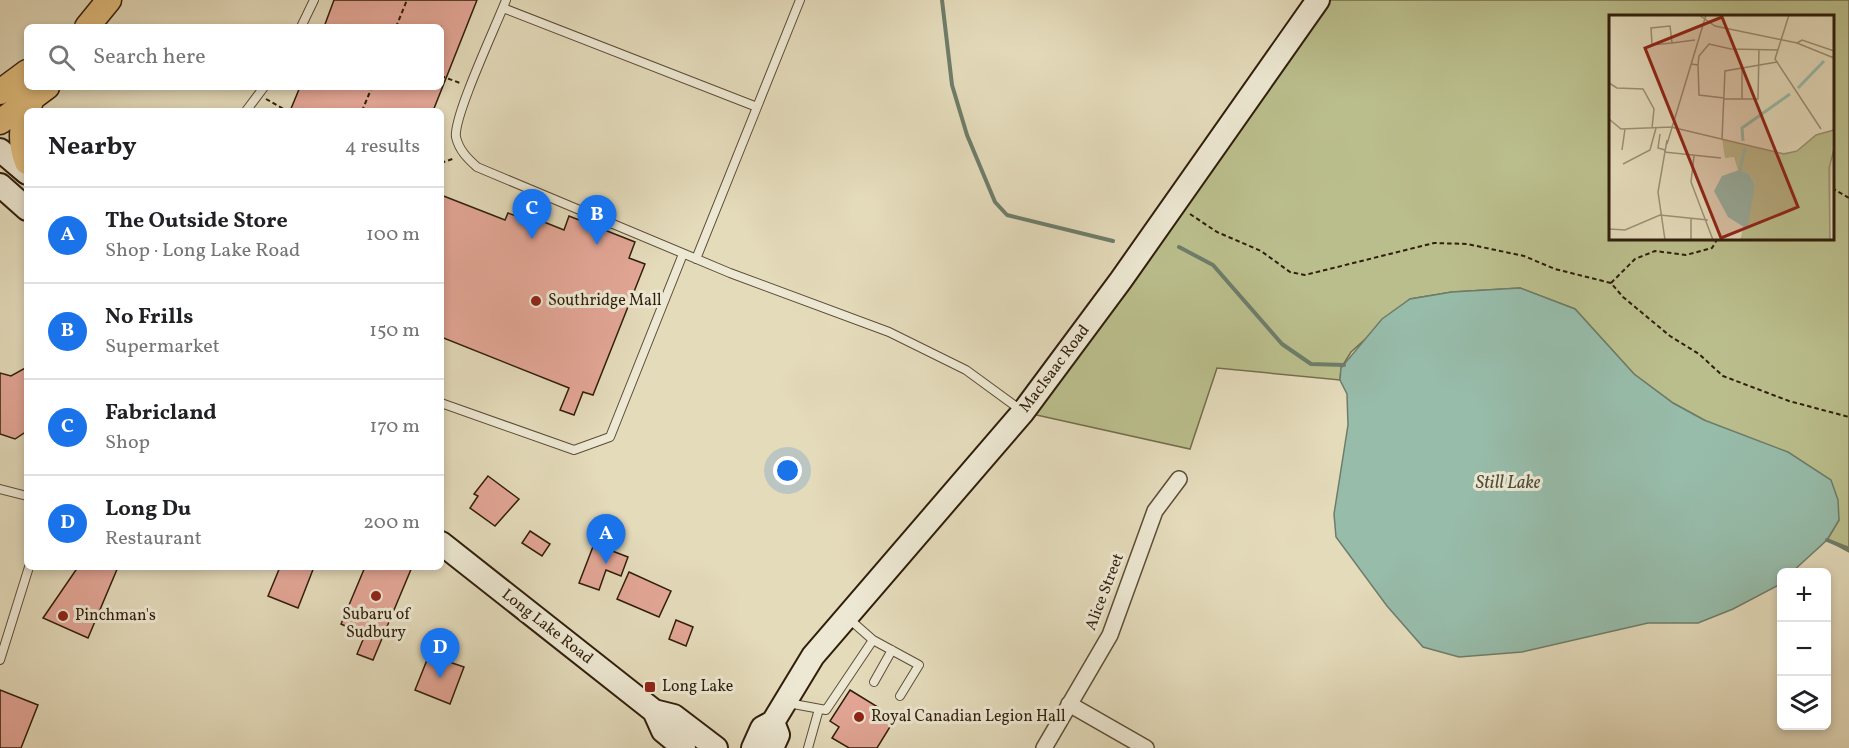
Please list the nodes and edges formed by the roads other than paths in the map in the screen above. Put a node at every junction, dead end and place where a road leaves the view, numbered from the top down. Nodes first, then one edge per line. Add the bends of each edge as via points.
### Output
1 (109, 0) edge
2 (314, 0) edge
3 (800, 0) edge
4 (1318, 0) edge
5 (505, 4) edge
6 (89, 24) edge
7 (302, 24) edge
8 (24, 74) edge
9 (262, 90) edge
10 (0, 92) edge
11 (40, 93) edge
12 (757, 107) junction
13 (30, 108) edge
14 (248, 108) edge
15 (24, 117) edge
16 (0, 122) edge
17 (24, 148) edge
18 (0, 150) edge
19 (24, 171) edge
20 (0, 185) edge
21 (24, 206) edge
22 (683, 254) junction
23 (696, 259) junction
24 (444, 404) edge
25 (1023, 412) junction
26 (1179, 479) dead end
27 (0, 489) edge
28 (24, 495) edge
29 (444, 545) edge
30 (28, 570) edge
31 (847, 617) junction
32 (873, 639) junction
33 (892, 650) junction
34 (0, 660) edge
35 (874, 682) dead end
36 (900, 696) dead end
37 (1069, 705) junction
38 (819, 709) junction
39 (654, 711) junction
40 (778, 712) junction
41 (684, 748) edge
42 (716, 748) edge
43 (753, 748) edge
44 (772, 748) edge
45 (808, 748) edge
46 (1044, 748) edge
47 (1146, 748) edge

1 - 6 main road
2 - 7 lane
3 - 12 lane
4 - 25 street, MacIsaac Road
5 - 12 lane
5 - 22 lane via 456,135 464,155 477,167
8 - 10 main road
9 - 14 lane
11 - 13 main road
11 - 16 main road
12 - 23 lane
15 - 17 main road
18 - 19 street
20 - 21 street
22 - 23 lane
22 - 24 lane via 610,437 574,450
23 - 25 lane via 889,332 966,370
25 - 31 street, MacIsaac Road
26 - 37 street, Alice Street via 1155,511 1110,635
27 - 28 lane
29 - 39 street, Long Lake Road
30 - 34 lane
31 - 32 lane
31 - 40 street, MacIsaac Road via 813,656
32 - 33 lane
32 - 38 lane via 826,710
33 - 35 lane
33 - 36 lane via 919,665
37 - 46 street, Alice Street
37 - 47 street
38 - 40 lane
38 - 45 lane
39 - 41 street, Long Lake Road via 663,731
39 - 42 street, Long Lake Road via 674,716
40 - 43 street, MacIsaac Road via 762,728
40 - 44 street via 778,735

